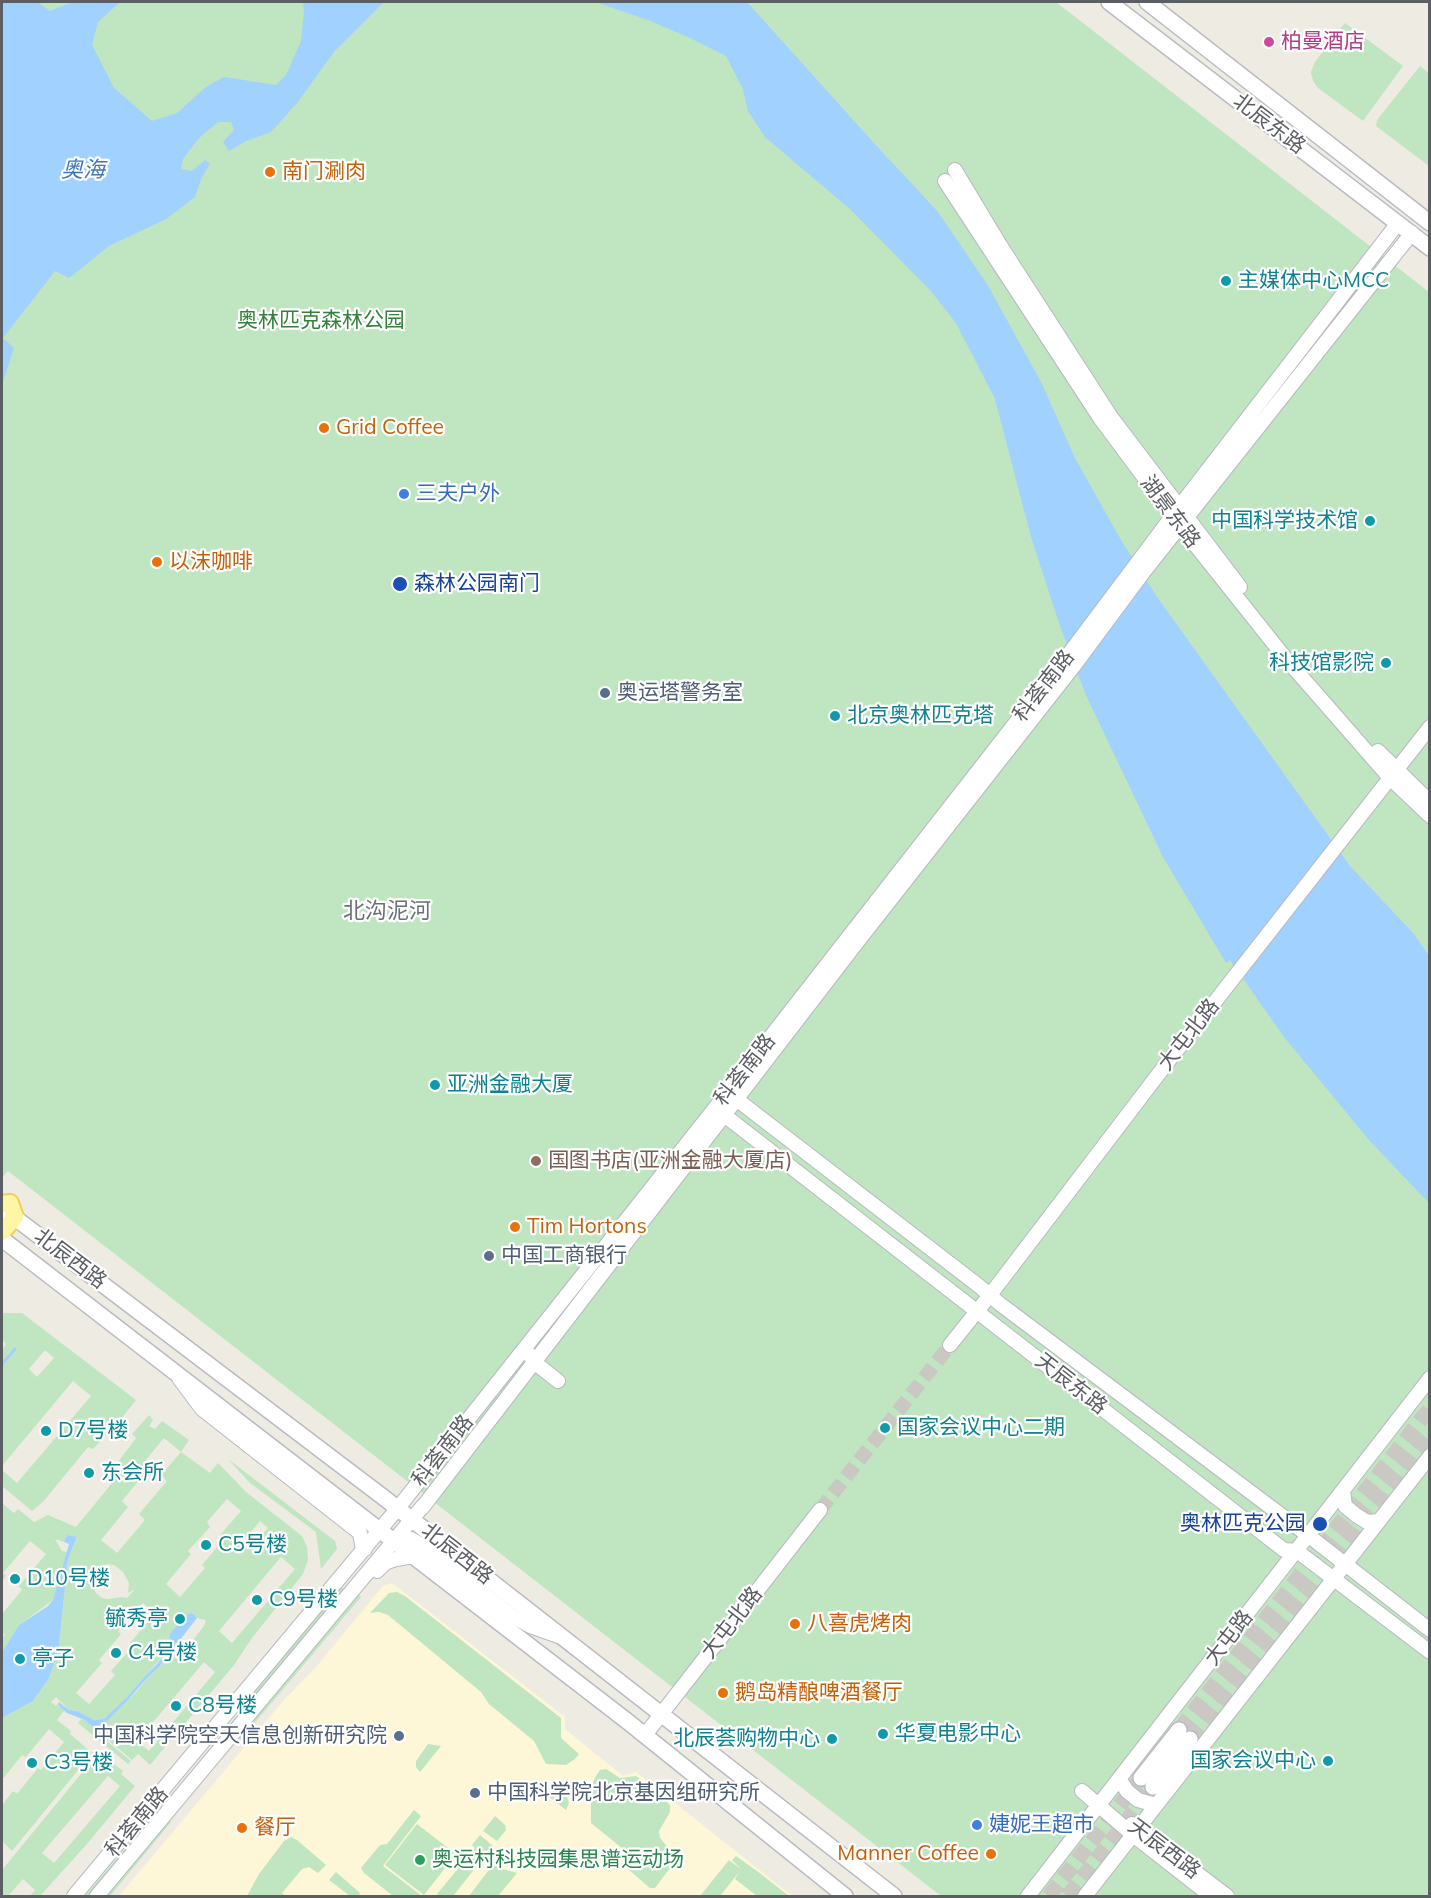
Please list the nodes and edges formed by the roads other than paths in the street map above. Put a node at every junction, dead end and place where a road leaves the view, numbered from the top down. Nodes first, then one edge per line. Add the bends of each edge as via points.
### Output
1 (1109, 2) edge
2 (1147, 2) edge
3 (955, 171) dead end
4 (945, 181) dead end
5 (971, 210) junction
6 (1398, 223) junction
7 (1430, 223) edge
8 (1412, 233) junction
9 (1430, 248) edge
10 (1180, 517) junction
11 (1430, 726) edge
12 (1393, 774) junction
13 (1430, 802) edge
14 (1430, 816) edge
15 (732, 1096) junction
16 (720, 1112) junction
17 (6, 1209) edge
18 (2, 1232) edge
19 (2, 1239) edge
20 (990, 1295) junction
21 (977, 1311) junction
22 (950, 1346) tunnel mouth
23 (520, 1352) junction
24 (534, 1362) junction
25 (174, 1372) junction
26 (1430, 1378) edge
27 (558, 1381) dead end
28 (1430, 1456) edge
29 (1343, 1491) junction
30 (423, 1506) junction
31 (352, 1508) junction
32 (398, 1508) junction
33 (820, 1510) tunnel mouth
34 (413, 1520) junction
35 (1379, 1521) junction
36 (380, 1530) junction
37 (1309, 1536) junction
38 (394, 1541) junction
39 (363, 1550) junction
40 (1297, 1551) junction
41 (414, 1556) junction
42 (1345, 1564) junction
43 (1335, 1578) junction
44 (338, 1580) junction
45 (352, 1591) junction
46 (1430, 1630) edge
47 (564, 1638) junction
48 (1430, 1652) edge
49 (294, 1661) junction
50 (661, 1714) junction
51 (645, 1735) junction
52 (1184, 1735) tunnel mouth
53 (1119, 1779) junction
54 (1147, 1783) tunnel mouth
55 (1082, 1791) dead end
56 (1100, 1804) junction
57 (1156, 1805) junction
58 (1136, 1832) junction
59 (74, 1896) edge
60 (97, 1896) edge
61 (845, 1896) edge
62 (894, 1896) edge
63 (1028, 1896) edge
64 (1085, 1896) edge
65 (1211, 1896) edge
66 (1227, 1896) edge

1 - 6 main road, 北辰东路
2 - 7 main road, 北辰东路
3 - 5 street, 湖景东路
4 - 5 street, 湖景东路
5 - 10 street, 湖景东路 via 1100,418
6 - 8 main road, 北辰东路
6 - 10 street, 科荟南路
8 - 9 main road, 北辰东路
8 - 10 street, 科荟南路
10 - 12 street, 湖景东路 via 1286,659
10 - 15 street, 科荟南路 via 858,940
11 - 12 street, 大屯北路
12 - 13 street, 湖景东路
12 - 14 street, 湖景东路
12 - 20 street, 大屯北路
15 - 16 street, 科荟南路
15 - 20 street, 天辰东路
16 - 21 street, 天辰东路
16 - 23 street, 科荟南路
16 - 24 street, 科荟南路
17 - 18 main road
17 - 32 main road, 北辰西路
19 - 25 main road, 北辰西路
20 - 21 street, 大屯北路
20 - 37 street, 天辰东路
21 - 22 street, 大屯北路
21 - 40 street, 天辰东路 via 1284,1550
23 - 24 street
23 - 32 street, 科荟南路
24 - 27 street
24 - 30 street, 科荟南路
25 - 31 main road, 北辰西路
25 - 39 street via 202,1409 360,1533
26 - 29 street, 大屯路
28 - 35 street
29 - 35 street via 1345,1506 1367,1522
29 - 37 street, 大屯路
30 - 31 street via 398,1524 388,1525
30 - 34 street, 科荟南路
31 - 36 main road, 北辰西路
32 - 34 main road, 北辰西路
32 - 36 street, 科荟南路
33 - 50 street, 大屯北路
34 - 38 street, 科荟南路
34 - 47 main road, 北辰西路
35 - 42 street
36 - 38 main road, 北辰西路
36 - 39 street, 科荟南路
37 - 40 street, 大屯路
37 - 42 street, 天辰东路
38 - 41 main road, 北辰西路
38 - 45 street, 科荟南路
39 - 44 street, 科荟南路
39 - 47 street via 411,1539 512,1616
40 - 43 street, 天辰东路
40 - 53 street, 大屯路
41 - 49 street via 396,1559 380,1568 314,1644
41 - 51 main road, 北辰西路
42 - 43 street
42 - 46 street, 天辰东路
43 - 48 street, 天辰东路
43 - 57 street
44 - 45 street via 348,1582
44 - 59 street, 科荟南路
45 - 49 street, 科荟南路
47 - 50 main road, 北辰西路
49 - 60 street, 科荟南路
50 - 51 street, 大屯北路
50 - 62 main road, 北辰西路
51 - 61 main road, 北辰西路
52 - 54 main road
53 - 56 street, 大屯路
53 - 57 street via 1138,1800
55 - 56 street, 天辰西路
56 - 58 street, 天辰西路
56 - 63 street, 大屯路
57 - 58 street
58 - 64 street
58 - 65 street, 天辰西路
58 - 66 street, 天辰西路

